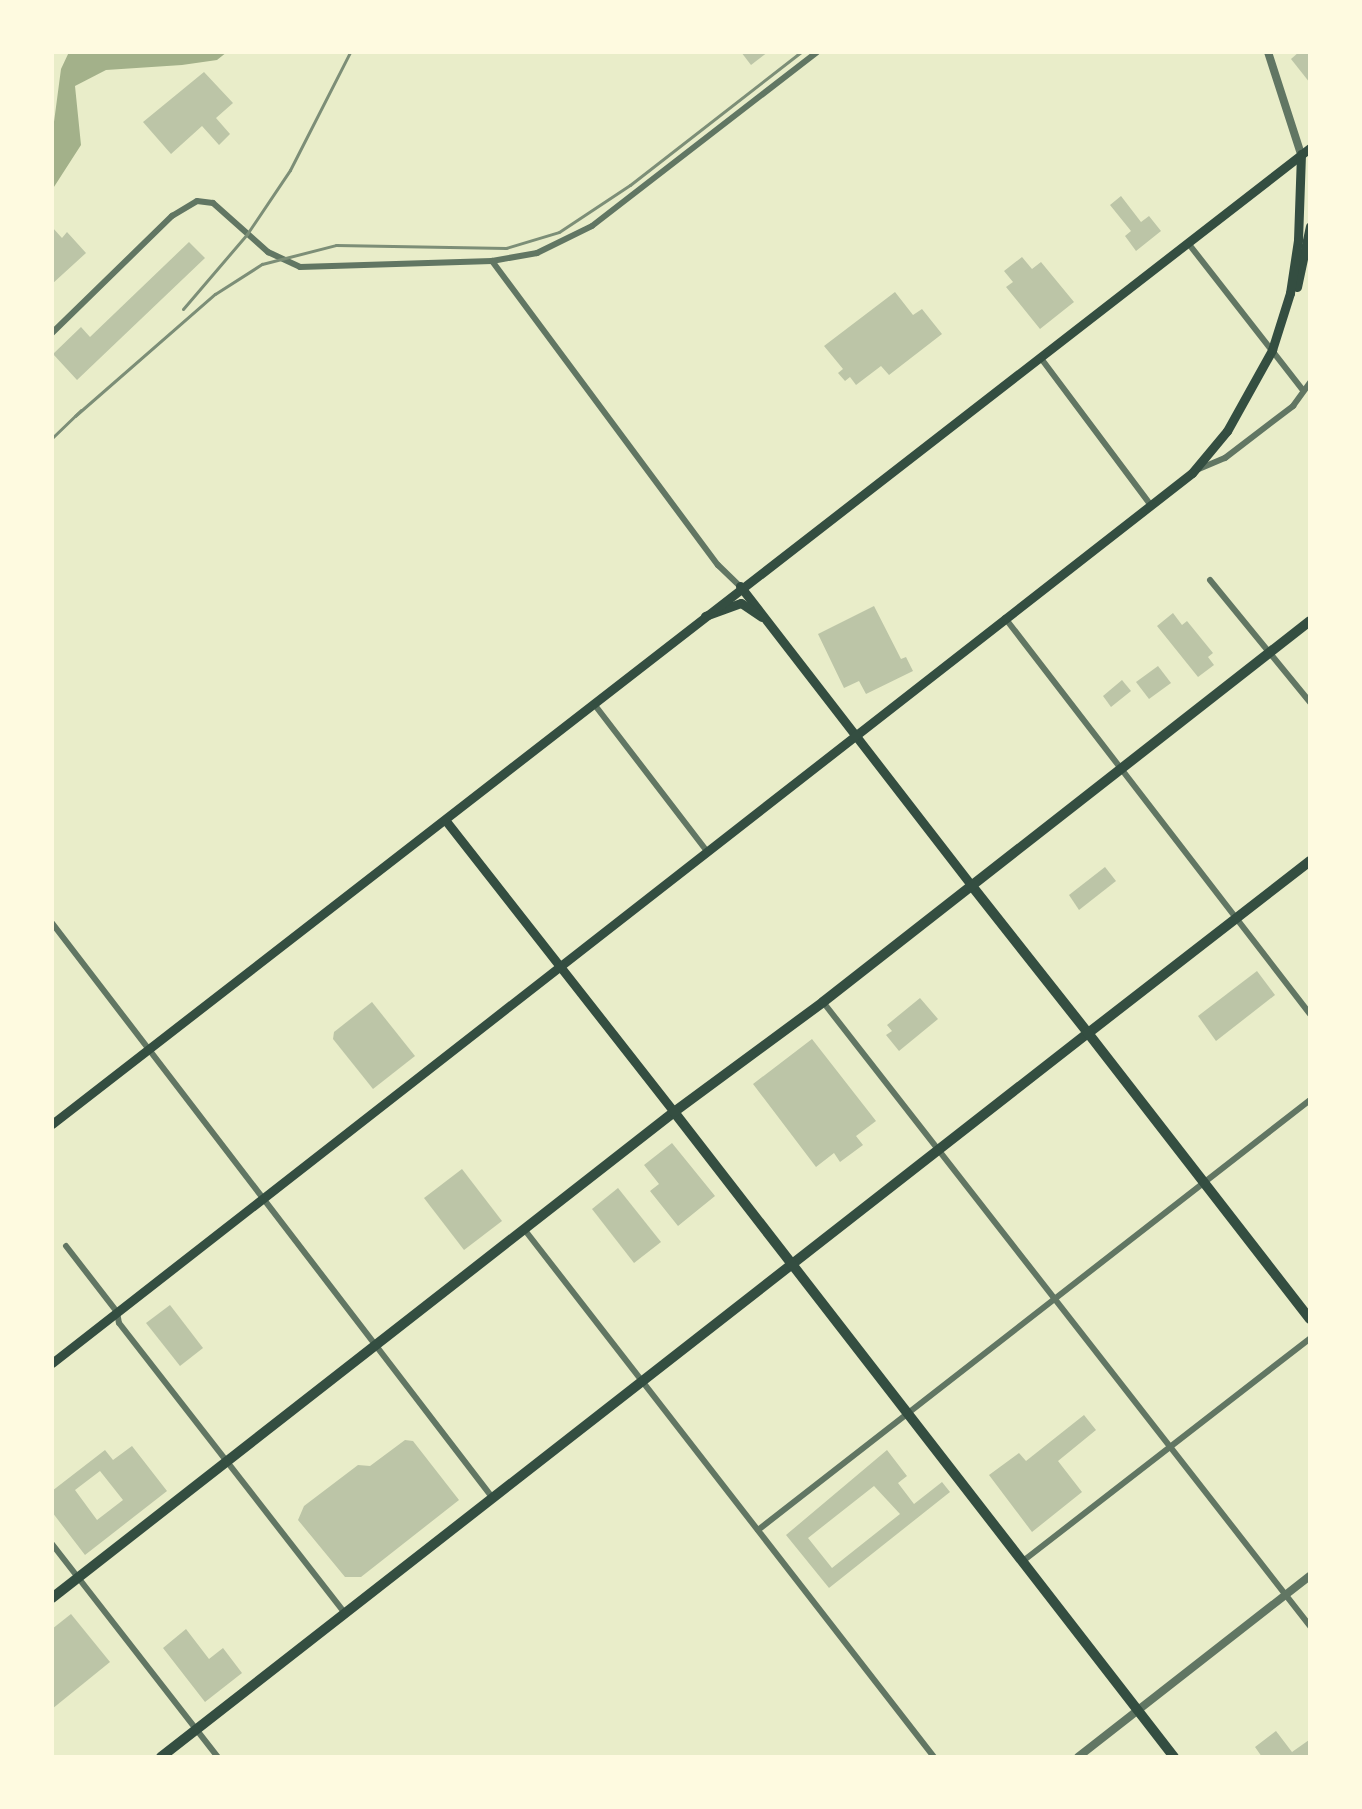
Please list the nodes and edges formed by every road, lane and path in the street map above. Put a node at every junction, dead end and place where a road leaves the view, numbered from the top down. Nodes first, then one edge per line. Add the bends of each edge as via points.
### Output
1 (817, 52) edge
2 (1268, 52) edge
3 (1305, 151) edge
4 (1310, 226) edge
5 (1185, 240) junction
6 (492, 261) junction
7 (52, 333) edge
8 (1272, 350) junction
9 (1038, 355) junction
10 (1310, 383) edge
11 (1302, 389) junction
12 (1192, 473) junction
13 (1150, 504) junction
14 (1210, 580) dead end
15 (740, 586) junction
16 (703, 616) junction
17 (1005, 618) junction
18 (764, 620) junction
19 (1310, 621) edge
20 (1269, 653) junction
21 (1310, 702) edge
22 (594, 704) junction
23 (855, 734) junction
24 (1121, 767) junction
25 (446, 821) junction
26 (706, 850) junction
27 (1310, 861) edge
28 (971, 885) junction
29 (1236, 917) junction
30 (52, 923) edge
31 (559, 965) junction
32 (823, 1002) junction
33 (1310, 1014) edge
34 (1088, 1033) junction
35 (147, 1052) junction
36 (1310, 1100) edge
37 (674, 1112) junction
38 (52, 1124) edge
39 (937, 1149) junction
40 (1206, 1181) junction
41 (263, 1200) junction
42 (524, 1229) junction
43 (66, 1246) dead end
44 (791, 1262) junction
45 (1054, 1299) junction
46 (117, 1312) junction
47 (1310, 1319) edge
48 (1310, 1338) edge
49 (376, 1345) junction
50 (52, 1363) edge
51 (640, 1380) junction
52 (909, 1412) junction
53 (1170, 1447) junction
54 (226, 1462) junction
55 (492, 1497) junction
56 (758, 1530) junction
57 (52, 1544) edge
58 (1023, 1561) junction
59 (1310, 1576) edge
60 (77, 1578) junction
61 (1286, 1595) junction
62 (52, 1598) edge
63 (345, 1613) junction
64 (1310, 1626) edge
65 (1138, 1711) junction
66 (197, 1730) junction
67 (161, 1757) edge
68 (218, 1757) edge
69 (934, 1757) edge
70 (1078, 1757) edge
71 (1174, 1757) edge

1 - 6 street via 608,214 555,246
2 - 3 street
3 - 5 main road
3 - 8 main road via 1290,293
4 - 8 main road via 1295,296
5 - 8 street
5 - 9 main road
6 - 7 street via 300,267 257,244 213,203 197,201 172,216
6 - 15 street via 718,565
8 - 11 street
8 - 12 main road via 1227,431
9 - 13 street
9 - 15 main road
10 - 11 street
11 - 12 street via 1293,406 1225,458
12 - 13 main road
13 - 17 main road
14 - 20 street
15 - 16 main road
15 - 18 main road
16 - 18 main road via 741,603
16 - 22 main road
17 - 23 main road
17 - 24 street
18 - 23 main road
19 - 20 main road
20 - 21 street
20 - 24 main road
22 - 25 main road
22 - 26 street
23 - 26 main road
23 - 28 main road
24 - 28 main road
24 - 29 street
25 - 31 main road
25 - 35 main road
26 - 31 main road
27 - 29 main road
28 - 32 main road
28 - 34 main road
29 - 33 street
29 - 34 main road
30 - 35 street
31 - 37 main road
31 - 41 main road
32 - 37 main road
32 - 39 street
34 - 39 main road
34 - 40 main road
35 - 38 main road
35 - 41 street
36 - 40 street
37 - 42 main road
37 - 44 main road
39 - 44 main road
39 - 45 street
40 - 45 street
40 - 47 main road
41 - 46 main road
41 - 49 street
42 - 49 main road
42 - 51 street
43 - 46 street
44 - 51 main road
44 - 52 main road
45 - 52 street
45 - 53 street
46 - 50 main road
46 - 54 street via 119,1323
48 - 53 street
49 - 54 main road
49 - 55 street
51 - 55 main road
51 - 56 street
52 - 56 street
52 - 58 main road
53 - 58 street
53 - 61 street
54 - 60 main road
54 - 63 street
55 - 63 main road
56 - 69 street
57 - 60 street
58 - 65 main road
59 - 61 street
60 - 62 main road
60 - 66 street
61 - 64 street
61 - 65 street
63 - 66 main road
65 - 70 street
65 - 71 main road
66 - 67 main road
66 - 68 street

